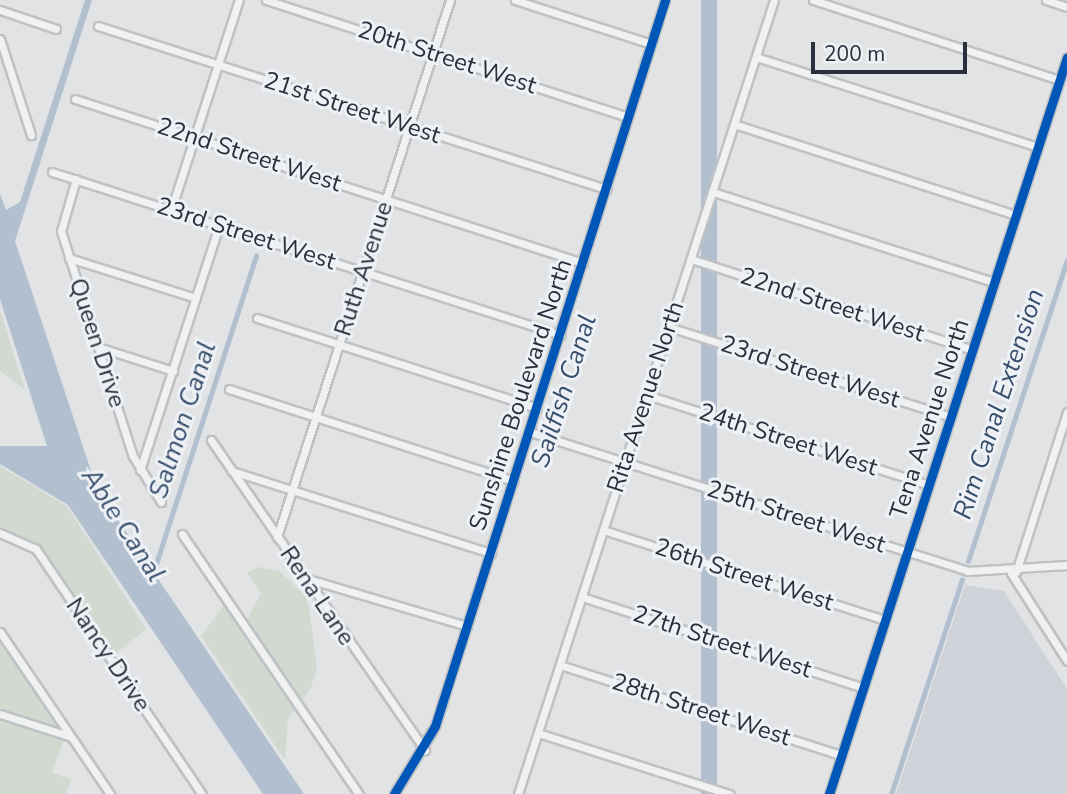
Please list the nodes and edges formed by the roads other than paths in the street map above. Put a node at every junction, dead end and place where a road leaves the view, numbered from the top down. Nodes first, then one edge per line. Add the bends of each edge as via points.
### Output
1 (239, 0) edge
2 (266, 0) edge
3 (450, 0) edge
4 (515, 0) edge
5 (665, 0) edge
6 (774, 0) edge
7 (813, 0) edge
8 (1046, 0) edge
9 (1067, 7) edge
10 (0, 10) edge
11 (98, 26) dead end
12 (55, 29) dead end
13 (0, 39) edge
14 (651, 44) junction
15 (433, 54) junction
16 (756, 57) junction
17 (1067, 57) edge
18 (218, 65) junction
19 (1059, 80) junction
20 (75, 99) dead end
21 (628, 117) junction
22 (734, 124) junction
23 (409, 126) junction
24 (31, 135) dead end
25 (194, 138) junction
26 (1038, 147) junction
27 (52, 172) dead end
28 (76, 180) junction
29 (606, 189) junction
30 (713, 192) junction
31 (386, 199) junction
32 (171, 210) junction
33 (1016, 215) junction
34 (219, 226) junction
35 (69, 258) junction
36 (691, 259) junction
37 (583, 262) junction
38 (363, 272) junction
39 (994, 282) junction
40 (196, 298) junction
41 (257, 317) dead end
42 (669, 327) junction
43 (561, 335) junction
44 (339, 344) junction
45 (98, 347) junction
46 (972, 350) junction
47 (173, 371) junction
48 (229, 389) dead end
49 (647, 395) junction
50 (537, 408) junction
51 (1067, 412) edge
52 (316, 417) junction
53 (951, 417) junction
54 (530, 432) junction
55 (211, 440) dead end
56 (625, 462) junction
57 (139, 470) junction
58 (231, 471) junction
59 (514, 481) junction
60 (929, 485) junction
61 (293, 490) junction
62 (161, 502) dead end
63 (603, 530) junction
64 (0, 533) edge
65 (183, 534) dead end
66 (277, 537) junction
67 (491, 553) junction
68 (907, 553) junction
69 (1067, 565) edge
70 (1013, 573) junction
71 (304, 578) junction
72 (582, 597) junction
73 (885, 620) junction
74 (467, 626) junction
75 (0, 632) edge
76 (1067, 661) edge
77 (560, 665) junction
78 (863, 688) junction
79 (0, 714) edge
80 (538, 733) junction
81 (71, 737) junction
82 (425, 750) junction
83 (841, 755) junction
84 (110, 794) edge
85 (202, 794) edge
86 (359, 794) edge
87 (394, 794) edge
88 (518, 794) edge
89 (729, 794) edge
90 (829, 794) edge

1 - 18 street
2 - 15 street, 20th Street West
3 - 15 street, Ruth Avenue
4 - 14 street
5 - 14 street, Sunshine Boulevard North
6 - 16 street, Rita Avenue North
7 - 19 street
8 - 9 street
10 - 12 street
11 - 18 street, 21st Street West
13 - 24 street
14 - 21 street, Sunshine Boulevard North
15 - 21 street, 20th Street West
15 - 23 street, Ruth Avenue
16 - 22 street, Rita Avenue North
16 - 26 street
17 - 19 street, Tena Avenue North
18 - 23 street, 21st Street West
18 - 25 street
19 - 26 street, Tena Avenue North
20 - 25 street, 22nd Street West
21 - 29 street, Sunshine Boulevard North
22 - 30 street, Rita Avenue North
22 - 33 street
23 - 29 street, 21st Street West
23 - 31 street, Ruth Avenue
25 - 31 street, 22nd Street West
25 - 32 street
26 - 33 street, Tena Avenue North
27 - 28 street, 23rd Street West
28 - 32 street, 23rd Street West
28 - 35 street, Queen Drive via 61,224
29 - 37 street, Sunshine Boulevard North
30 - 36 street, Rita Avenue North
30 - 39 street
31 - 37 street, 22nd Street West
31 - 38 street, Ruth Avenue
32 - 34 street, 23rd Street West
33 - 39 street, Tena Avenue North
34 - 38 street, 23rd Street West
34 - 40 street
35 - 40 street
35 - 45 street, Queen Drive
36 - 42 street, Rita Avenue North
36 - 46 street, 22nd Street West
37 - 43 street, Sunshine Boulevard North
38 - 43 street, 23rd Street West
38 - 44 street, Ruth Avenue
39 - 46 street, Tena Avenue North
40 - 47 street
41 - 44 street
42 - 49 street, Rita Avenue North
42 - 53 street, 23rd Street West
43 - 50 street, Sunshine Boulevard North
44 - 50 street
44 - 52 street, Ruth Avenue
45 - 47 street
45 - 57 street, Queen Drive
46 - 53 street, Tena Avenue North
47 - 57 street
48 - 52 street
49 - 56 street, Rita Avenue North
49 - 60 street, 24th Street West
50 - 54 street, Sunshine Boulevard North
51 - 70 street
52 - 59 street
52 - 61 street, Ruth Avenue
53 - 60 street, Tena Avenue North
54 - 56 street, 25th Street West
54 - 59 street, Sunshine Boulevard North
55 - 58 street, Rena Lane
56 - 63 street, Rita Avenue North
56 - 68 street, 25th Street West
57 - 62 street, Queen Drive
58 - 61 street
58 - 66 street, Rena Lane
59 - 67 street, Sunshine Boulevard North
60 - 68 street, Tena Avenue North
61 - 66 street, Ruth Avenue
61 - 67 street
63 - 72 street, Rita Avenue North
63 - 73 street, 26th Street West
64 - 85 street, Nancy Drive via 36,549
65 - 86 street
66 - 71 street, Rena Lane
67 - 74 street, Sunshine Boulevard North
68 - 70 street, 25th Street West via 967,572
68 - 73 street, Tena Avenue North
69 - 70 street, 25th Street West
70 - 76 street
71 - 74 street
71 - 82 street, Rena Lane
72 - 77 street, Rita Avenue North
72 - 78 street, 27th Street West
73 - 78 street, Tena Avenue North
74 - 82 street, Sunshine Boulevard North
75 - 81 street
77 - 80 street, Rita Avenue North
77 - 83 street, 28th Street West
78 - 83 street, Tena Avenue North
79 - 81 street
80 - 88 street, Rita Avenue North
80 - 89 street
81 - 84 street
82 - 87 street, Sunshine Boulevard North
83 - 90 street, Tena Avenue North

